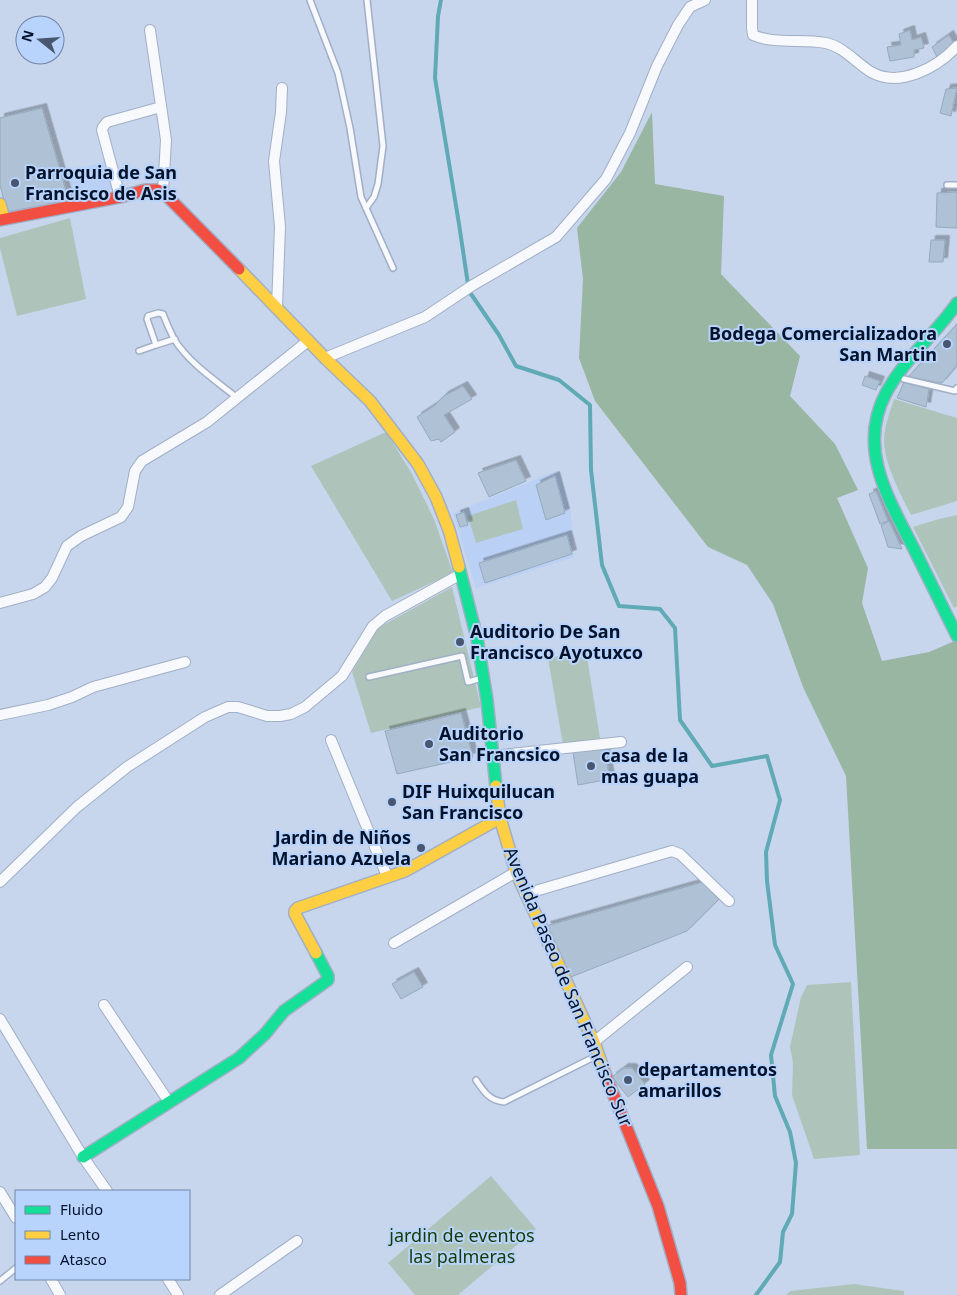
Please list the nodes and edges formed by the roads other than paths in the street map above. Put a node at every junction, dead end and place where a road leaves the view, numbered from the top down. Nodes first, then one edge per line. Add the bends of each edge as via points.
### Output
1 (310, 0) edge
2 (367, 0) edge
3 (705, 0) edge
4 (752, 0) edge
5 (150, 30) dead end
6 (957, 46) edge
7 (282, 88) dead end
8 (161, 107) junction
9 (947, 185) dead end
10 (957, 185) edge
11 (163, 192) junction
12 (120, 197) junction
13 (0, 204) edge
14 (366, 208) junction
15 (2, 219) edge
16 (393, 268) dead end
17 (957, 303) edge
18 (277, 307) junction
19 (174, 339) junction
20 (308, 341) junction
21 (156, 346) junction
22 (139, 350) dead end
23 (325, 358) junction
24 (904, 379) dead end
25 (957, 388) edge
26 (236, 397) junction
27 (461, 574) junction
28 (0, 603) edge
29 (957, 636) edge
30 (185, 662) dead end
31 (369, 677) dead end
32 (484, 678) junction
33 (0, 715) edge
34 (332, 740) dead end
35 (621, 742) dead end
36 (492, 756) junction
37 (500, 818) junction
38 (516, 872) junction
39 (387, 876) junction
40 (0, 882) edge
41 (525, 894) junction
42 (729, 901) dead end
43 (394, 942) dead end
44 (687, 967) dead end
45 (104, 1004) dead end
46 (0, 1019) edge
47 (594, 1042) junction
48 (598, 1055) junction
49 (476, 1080) dead end
50 (169, 1102) junction
51 (83, 1157) junction
52 (106, 1190) edge
53 (0, 1192) edge
54 (15, 1216) edge
55 (297, 1241) dead end
56 (15, 1269) edge
57 (52, 1280) edge
58 (169, 1280) edge
59 (0, 1281) edge
60 (60, 1295) edge
61 (178, 1295) edge
62 (220, 1295) edge
63 (681, 1295) edge

1 - 14 lane via 338,73 361,197
2 - 14 lane via 384,146 378,184
3 - 23 street via 690,7 678,25 606,179 556,236 425,317
4 - 6 street via 754,35 772,40 826,43 881,77 906,76 930,67
5 - 8 street
7 - 18 street via 274,161 280,227
8 - 11 street via 166,140
8 - 12 street via 107,122 103,126
9 - 10 lane
11 - 12 main road via 145,190
11 - 18 main road, Avenida Paseo de San Francisco Sur
12 - 15 main road
13 - 15 main road
14 - 16 lane
17 - 29 main road via 894,380 880,409 874,439 874,454 884,489
18 - 20 main road, Avenida Paseo de San Francisco Sur
19 - 21 lane
19 - 21 lane via 162,314 148,316
19 - 26 lane via 196,365
20 - 23 main road, Avenida Paseo de San Francisco Sur
20 - 26 street
21 - 22 lane
23 - 27 main road, Avenida Paseo de San Francisco Sur via 370,401 418,464 449,530
24 - 25 lane via 955,391
26 - 28 street via 207,422 142,461 135,471 128,507 121,516 67,546 45,587 33,594
27 - 32 main road, Avenida Paseo de San Francisco Sur
27 - 40 street via 385,616 373,626 342,676 306,707 291,714 267,716 228,707 205,717 135,762 77,807
30 - 33 street via 92,687 48,705
31 - 32 lane via 462,656 468,682
32 - 36 main road, Avenida Paseo de San Francisco Sur
34 - 39 street
35 - 36 street
36 - 37 main road, Avenida Paseo de San Francisco Sur
37 - 38 main road, Avenida Paseo de San Francisco Sur
37 - 39 main road via 405,871
38 - 41 main road, Avenida Paseo de San Francisco Sur
38 - 43 street
39 - 50 main road via 295,911 328,980 284,1011 239,1058
41 - 42 street via 672,851 680,854
41 - 47 main road, Avenida Paseo de San Francisco Sur
44 - 47 street
45 - 50 street
46 - 51 street
47 - 48 main road, Avenida Paseo de San Francisco Sur
48 - 49 lane via 504,1102 488,1097
48 - 63 main road, Avenida Paseo de San Francisco Sur via 658,1206
50 - 51 main road
51 - 52 street
53 - 54 street
55 - 62 street
56 - 59 lane
57 - 60 street
58 - 61 street

